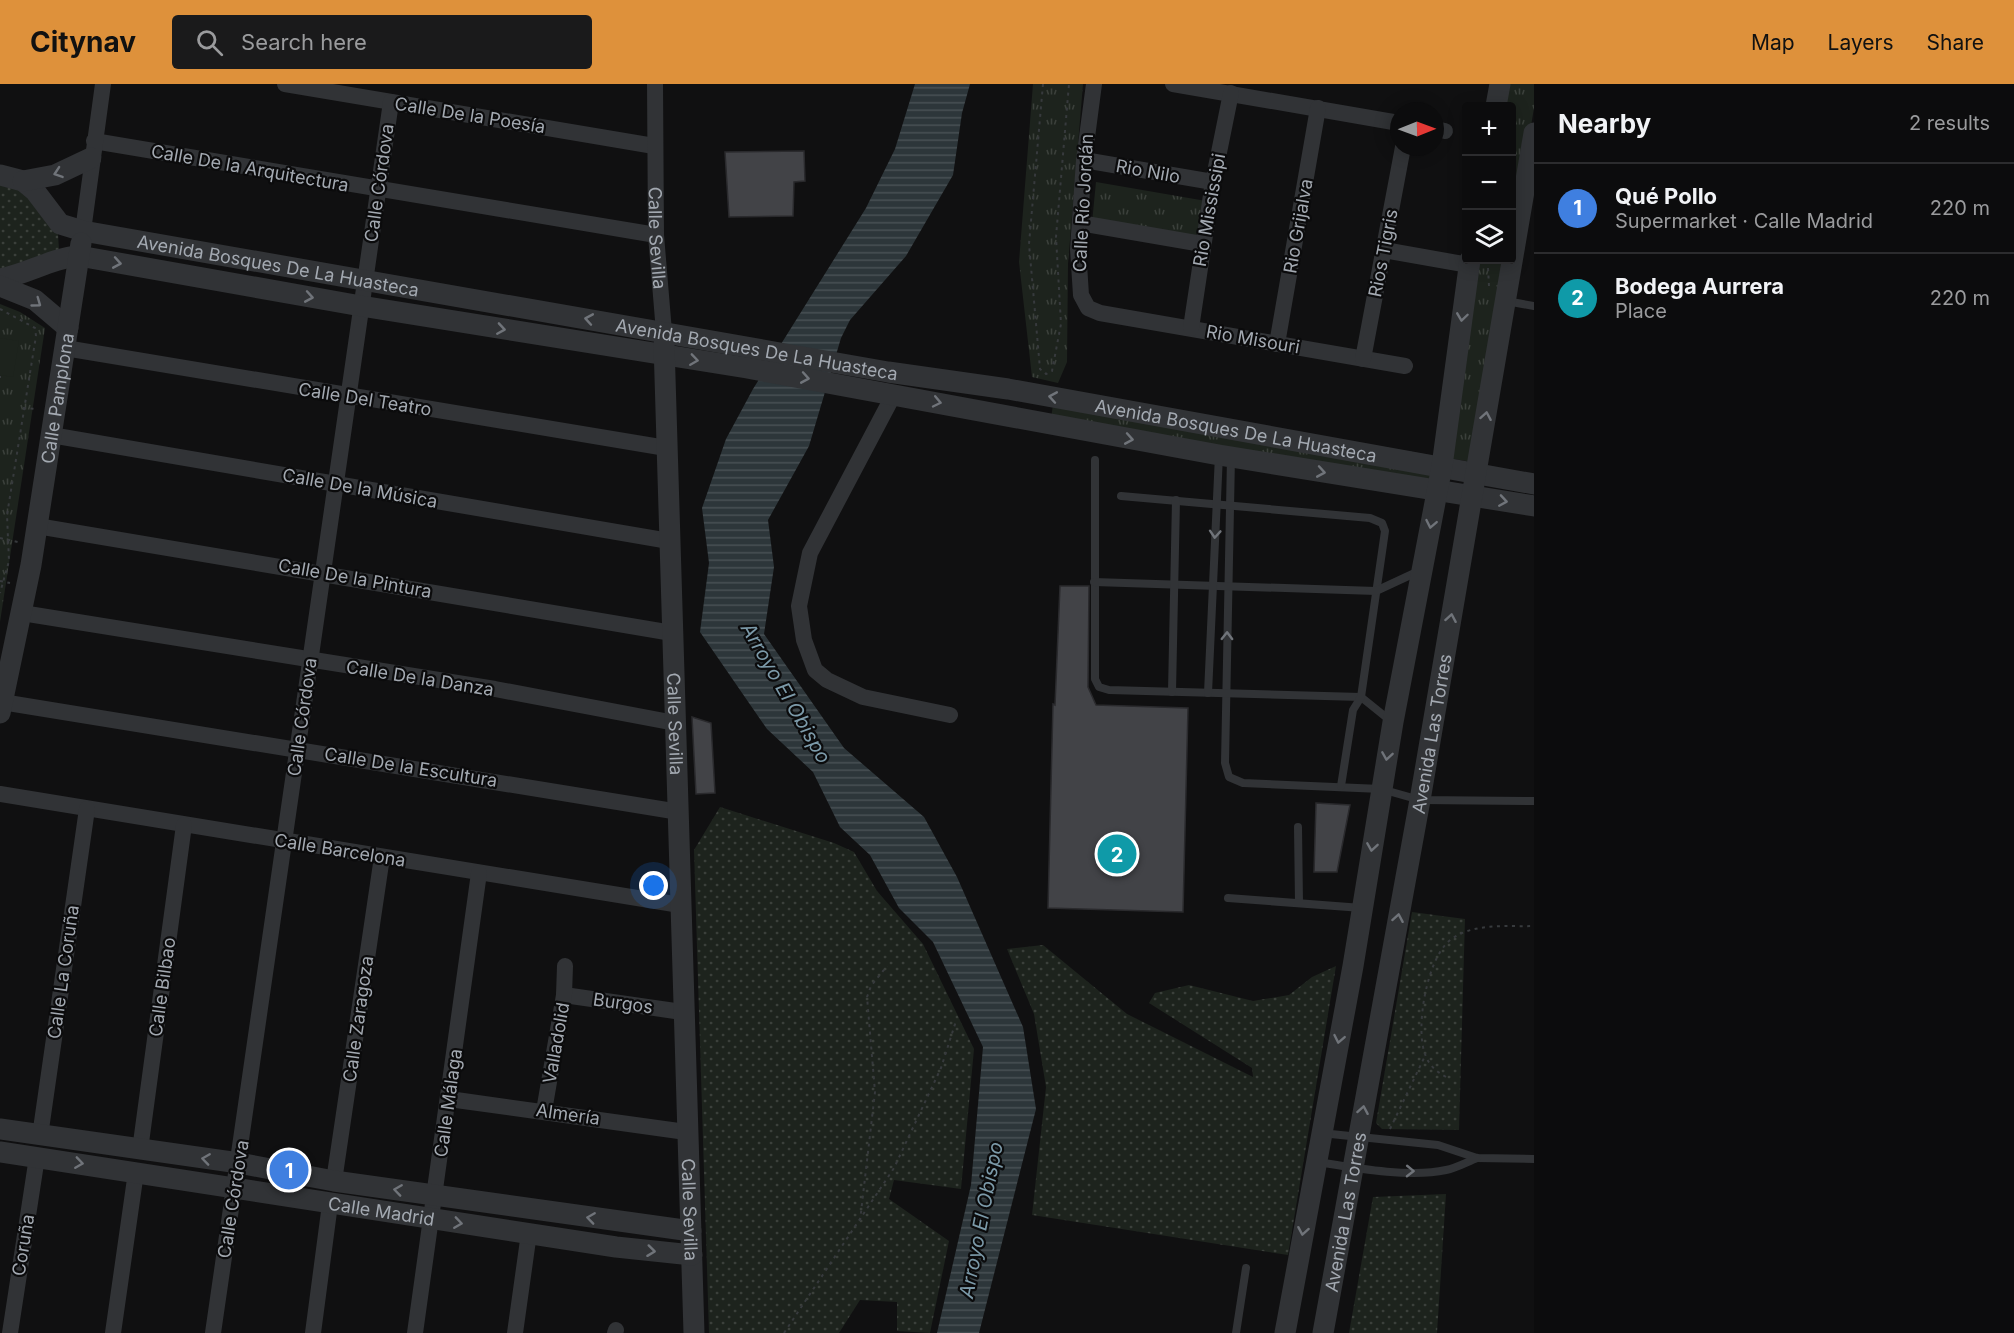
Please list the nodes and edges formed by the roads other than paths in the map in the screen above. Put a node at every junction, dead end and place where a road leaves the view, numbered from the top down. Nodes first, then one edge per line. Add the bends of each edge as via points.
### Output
1 (103, 84) edge
2 (285, 84) edge
3 (655, 84) edge
4 (1094, 84) edge
5 (1173, 84) edge
6 (1500, 84) edge
7 (1231, 93) junction
8 (391, 102) junction
9 (1497, 102) edge
10 (1318, 108) junction
11 (1390, 121) edge
12 (1534, 133) edge
13 (654, 146) junction
14 (93, 149) junction
15 (1401, 156) edge
16 (1084, 160) junction
17 (1531, 173) edge
18 (0, 175) edge
19 (23, 181) junction
20 (1213, 182) junction
21 (380, 190) junction
22 (1080, 223) junction
23 (60, 224) junction
24 (83, 231) junction
25 (656, 235) junction
26 (1202, 244) junction
27 (1384, 250) junction
28 (79, 256) junction
29 (55, 259) junction
30 (1462, 261) edge
31 (1469, 264) edge
32 (0, 279) edge
33 (364, 279) junction
34 (0, 286) edge
35 (1505, 301) junction
36 (361, 306) junction
37 (1534, 306) edge
38 (1100, 313) joint
39 (1191, 328) junction
40 (664, 333) junction
41 (66, 338) junction
42 (1277, 344) junction
43 (664, 356) junction
44 (749, 358) junction
45 (1363, 359) junction
46 (1405, 366) dead end
47 (896, 386) junction
48 (349, 396) junction
49 (1211, 425) junction
50 (51, 435) junction
51 (666, 448) junction
52 (1219, 455) junction
53 (1382, 455) junction
54 (1095, 460) dead end
55 (1442, 466) junction
56 (1476, 473) junction
57 (1377, 482) junction
58 (337, 484) junction
59 (1534, 484) edge
60 (1437, 492) junction
61 (1121, 496) dead end
62 (1472, 496) junction
63 (1176, 500) junction
64 (1217, 502) junction
65 (1230, 505) junction
66 (1534, 506) edge
67 (37, 526) junction
68 (669, 541) junction
69 (1422, 570) junction
70 (324, 573) junction
71 (1094, 582) junction
72 (1175, 583) junction
73 (1211, 585) junction
74 (1228, 586) junction
75 (1376, 591) junction
76 (22, 613) junction
77 (672, 633) junction
78 (310, 661) junction
79 (1172, 692) junction
80 (1208, 693) junction
81 (1226, 694) junction
82 (1361, 697) junction
83 (1, 707) edge
84 (950, 715) dead end
85 (1393, 722) junction
86 (675, 723) junction
87 (298, 748) junction
88 (1341, 786) junction
89 (1382, 789) junction
90 (0, 794) edge
91 (1420, 800) junction
92 (1534, 801) edge
93 (87, 809) junction
94 (679, 812) junction
95 (184, 825) junction
96 (1298, 827) dead end
97 (285, 841) junction
98 (382, 856) junction
99 (479, 873) junction
100 (1227, 898) dead end
101 (1299, 903) junction
102 (680, 905) junction
103 (1362, 908) junction
104 (566, 970) dead end
105 (564, 995) junction
106 (682, 1012) junction
107 (448, 1099) junction
108 (544, 1111) junction
109 (0, 1130) edge
110 (686, 1132) junction
111 (1320, 1132) junction
112 (40, 1136) junction
113 (1357, 1139) junction
114 (140, 1150) junction
115 (0, 1152) edge
116 (37, 1157) junction
117 (1477, 1158) junction
118 (1534, 1159) edge
119 (1316, 1162) junction
120 (239, 1163) junction
121 (1352, 1167) junction
122 (136, 1172) junction
123 (334, 1181) junction
124 (235, 1188) junction
125 (435, 1195) junction
126 (330, 1204) junction
127 (431, 1219) junction
128 (691, 1231) junction
129 (529, 1233) junction
130 (692, 1256) junction
131 (1246, 1268) dead end
132 (10, 1333) edge
133 (112, 1333) edge
134 (213, 1333) edge
135 (314, 1333) edge
136 (415, 1333) edge
137 (515, 1333) edge
138 (694, 1333) edge
139 (1236, 1333) edge
140 (1285, 1333) edge
141 (1323, 1333) edge

1 - 14 street, Calle Pamplona
2 - 8 street, Calle De la Poesía
3 - 13 street, Calle Sevilla
4 - 16 street, Calle Río Jordán
5 - 7 street
6 - 9 street
7 - 10 street
7 - 20 street, Rio Mississipi
8 - 13 street, Calle De la Poesía
8 - 21 street, Calle Córdova
10 - 11 street
10 - 42 street, Rio Grijalva
12 - 17 street, Avenida Las Torres
13 - 25 street, Calle Sevilla
14 -> 19 street via 55,175
14 - 21 street, Calle De la Arquitectura
14 - 24 street, Calle Pamplona
15 - 27 street, Rios Tigris
16 - 20 street, Rio Nilo
16 - 22 street, Calle Río Jordán
17 - 35 street, Avenida Las Torres
18 - 19 street
19 - 23 street
20 - 26 street, Rio Mississipi
21 - 25 street, Calle De la Arquitectura
21 - 33 street, Calle Córdova
22 - 26 street
22 - 38 street, Calle Río Jordán via 1081,295 1088,308
23 - 24 street, Avenida Bosques De La Huasteca
23 - 29 street via 61,247
24 - 28 street, Calle Pamplona
24 - 33 street, Avenida Bosques De La Huasteca
25 - 40 street, Calle Sevilla
26 - 39 street, Rio Mississipi
27 - 30 street
27 - 45 street, Rios Tigris
28 - 29 street, Avenida Bosques De La Huasteca
28 -> 36 street, Avenida Bosques De La Huasteca
28 - 41 street, Calle Pamplona
29 - 32 street, Avenida Bosques De La Huasteca
31 -> 55 street, Avenida Las Torres
33 - 36 street, Calle Córdova
40 -> 33 street, Avenida Bosques De La Huasteca
34 -> 41 street via 35,300
35 - 37 lane
56 -> 35 street, Avenida Las Torres
36 -> 43 street, Avenida Bosques De La Huasteca
36 - 48 street, Calle Córdova
38 - 39 street, Rio Misouri
39 - 42 street, Rio Misouri
40 - 43 street, Calle Sevilla
40 - 44 street, Avenida Bosques De La Huasteca
41 - 48 street, Calle Del Teatro
41 - 50 street, Calle Pamplona
42 - 45 street, Rio Misouri
43 -> 44 street, Avenida Bosques De La Huasteca
43 - 51 street, Calle Sevilla
44 - 47 street, Avenida Bosques De La Huasteca
45 - 46 street, Rio Misouri
49 -> 47 street, Avenida Bosques De La Huasteca via 1008,389
47 -> 52 street, Avenida Bosques De La Huasteca
47 - 84 street via 810,553 799,606 804,640 815,670 827,680 863,697
48 - 51 street, Calle Del Teatro
48 - 58 street, Calle Córdova
49 - 52 street
49 - 53 street, Avenida Bosques De La Huasteca
50 - 58 street, Calle De la Música
50 - 67 street, Calle Pamplona
51 - 68 street, Calle Sevilla
52 -> 57 street, Avenida Bosques De La Huasteca
52 - 64 lane
52 - 65 lane
53 - 55 street, Avenida Bosques De La Huasteca
53 - 57 street
54 - 71 lane
55 - 56 street, Avenida Bosques De La Huasteca
55 - 60 street, Avenida Las Torres
56 - 59 street, Avenida Bosques De La Huasteca
56 - 62 street, Avenida Las Torres
57 - 60 street, Avenida Bosques De La Huasteca
58 - 68 street, Calle De la Música
58 - 70 street, Calle Córdova
60 - 62 street, Avenida Bosques De La Huasteca
60 -> 69 street, Avenida Las Torres
61 - 63 lane
62 -> 66 street, Avenida Bosques De La Huasteca
91 -> 62 street, Avenida Las Torres
63 - 64 lane
63 - 72 lane
64 - 65 lane
64 -> 73 lane
65 - 74 lane
65 - 75 lane via 1377,520 1384,531
67 - 70 street, Calle De la Pintura
67 - 76 street, Calle Pamplona
68 - 77 street, Calle Sevilla
69 - 75 lane
69 - 85 street, Avenida Las Torres
70 - 77 street, Calle De la Pintura
70 - 78 street, Calle Córdova
71 - 72 lane
71 - 79 lane via 1096,684 1109,690
72 - 73 lane
72 - 79 lane
73 - 74 lane
73 - 80 lane
74 - 75 lane
81 -> 74 lane
75 - 82 lane
76 - 78 street, Calle De la Danza
76 - 83 street, Calle Pamplona
77 - 86 street, Calle Sevilla
78 - 86 street, Calle De la Danza via 495,689
78 - 87 street, Calle Córdova
79 - 80 lane
80 - 81 lane
81 - 82 lane
81 - 88 lane via 1225,763 1229,777 1243,783
82 - 85 lane
82 - 88 lane via 1353,710
83 - 87 street, Calle De la Escultura
85 -> 89 street, Avenida Las Torres
86 - 94 street, Calle Sevilla
87 - 94 street, Calle De la Escultura
87 - 97 street, Calle Córdova
88 - 89 lane
89 - 91 lane
89 -> 103 street, Avenida Las Torres
90 - 93 street, Calle Barcelona
91 - 92 lane
113 -> 91 street, Avenida Las Torres
93 - 95 street, Calle Barcelona
93 - 112 street, Calle La Coruña
94 - 102 street, Calle Sevilla
95 - 97 street, Calle Barcelona
95 - 114 street, Calle Bilbao
96 - 101 lane
97 - 98 street, Calle Barcelona
97 - 120 street, Calle Córdova
98 - 99 street, Calle Barcelona
98 - 123 street, Calle Zaragoza
99 - 102 street, Calle Barcelona
99 - 107 street, Calle Málaga
100 - 101 lane
101 - 103 lane
102 - 106 street, Calle Sevilla
103 -> 111 street, Avenida Las Torres
104 - 105 street, Valladolid
105 - 106 street, Burgos
105 - 108 street, Valladolid
106 - 110 street, Calle Sevilla
107 - 108 street, Almería
107 - 125 street, Calle Málaga
108 - 110 street, Almería
109 - 112 street, Calle Madrid
110 - 128 street, Calle Sevilla
111 - 113 lane
111 - 119 street, Avenida Las Torres
112 - 114 street, Calle Madrid
113 - 117 lane via 1444,1146
113 - 121 street, Avenida Las Torres
120 -> 114 street, Calle Madrid
115 - 116 street, Calle Madrid
116 -> 122 street, Calle Madrid
116 - 132 street, Coruña
117 - 118 lane
121 -> 117 lane via 1436,1172
119 - 121 lane
119 -> 140 street, Avenida Las Torres
120 - 123 street, Calle Madrid
120 - 124 street, Calle Córdova
121 - 141 street, Avenida Las Torres
122 - 124 street, Calle Madrid
122 - 133 street
125 -> 123 street, Calle Madrid
124 - 126 street, Calle Madrid
124 - 134 street, Calle Córdova
125 - 127 street, Calle Málaga
128 -> 125 street, Calle Madrid
126 - 127 street, Calle Madrid
126 - 135 street
127 -> 129 street, Calle Madrid
127 - 136 street, Calle Málaga
128 - 130 street, Calle Sevilla
129 -> 130 street, Calle Madrid
129 - 137 street
130 - 138 street, Calle Sevilla
131 - 139 lane

